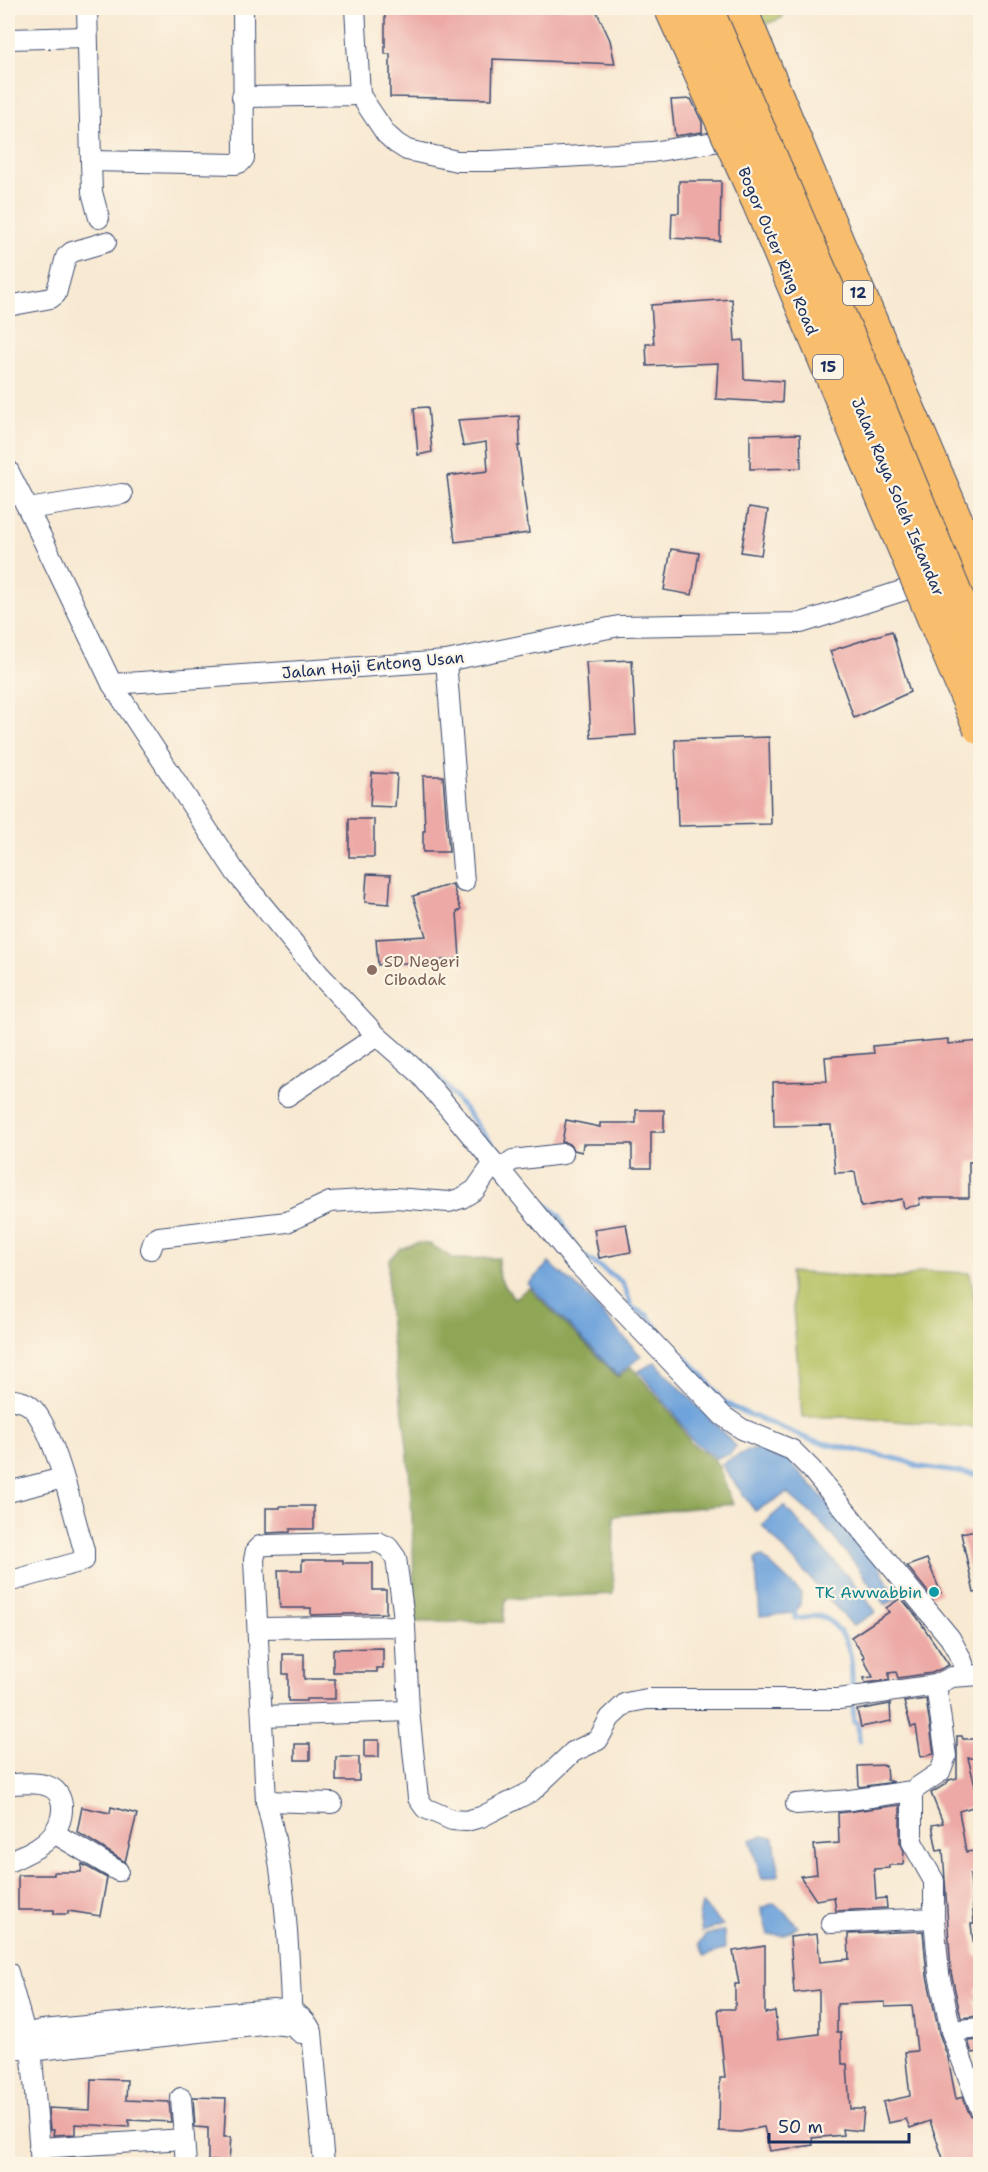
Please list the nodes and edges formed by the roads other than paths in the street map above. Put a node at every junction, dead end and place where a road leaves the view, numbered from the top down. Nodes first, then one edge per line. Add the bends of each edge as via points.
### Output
1 (87, 8) edge
2 (243, 8) edge
3 (355, 8) edge
4 (671, 8) edge
5 (687, 8) edge
6 (706, 8) edge
7 (740, 8) edge
8 (87, 37) junction
9 (8, 39) edge
10 (360, 96) junction
11 (242, 97) junction
12 (745, 137) junction
13 (91, 161) junction
14 (99, 218) dead end
15 (106, 242) dead end
16 (8, 306) edge
17 (8, 470) edge
18 (122, 495) dead end
19 (28, 509) junction
20 (981, 576) edge
21 (933, 580) junction
22 (981, 654) edge
23 (446, 661) junction
24 (112, 684) junction
25 (981, 689) edge
26 (981, 728) edge
27 (464, 882) dead end
28 (377, 1036) junction
29 (287, 1096) dead end
30 (563, 1154) dead end
31 (503, 1164) junction
32 (151, 1249) dead end
33 (8, 1399) edge
34 (63, 1478) junction
35 (8, 1492) edge
36 (8, 1582) edge
37 (405, 1626) junction
38 (259, 1628) junction
39 (974, 1675) edge
40 (936, 1685) junction
41 (409, 1711) junction
42 (264, 1716) junction
43 (8, 1784) edge
44 (912, 1791) junction
45 (266, 1801) junction
46 (332, 1803) dead end
47 (796, 1804) dead end
48 (54, 1833) junction
49 (8, 1862) edge
50 (118, 1871) dead end
51 (934, 1918) junction
52 (831, 1923) dead end
53 (8, 1972) edge
54 (292, 2018) junction
55 (981, 2028) edge
56 (951, 2031) junction
57 (21, 2040) edge
58 (8, 2045) edge
59 (182, 2098) dead end
60 (981, 2108) edge
61 (184, 2139) junction
62 (40, 2156) edge
63 (186, 2164) edge
64 (313, 2164) edge
65 (324, 2164) edge

1 - 8 street
2 - 11 street
3 - 10 street
4 - 26 highway, Bogor Outer Ring Road / 15, bridge via 759,203
5 - 12 highway, Jalan Raya Soleh Iskandar
6 - 22 highway, Bogor Outer Ring Road / 15, bridge
7 - 20 highway, 12
8 - 9 street
8 - 13 street
10 - 11 street
10 - 12 street via 396,143 407,150 457,161 652,152
11 - 13 street via 244,158 236,164
12 - 21 highway, Jalan Raya Soleh Iskandar
13 - 14 street via 92,192
15 - 16 street via 66,256 56,294 51,298
17 - 19 street
18 - 19 street
19 - 24 street
21 - 23 street, Jalan Haji Entong Usan via 801,623 619,626
21 - 25 highway, Jalan Raya Soleh Iskandar
23 - 24 street, Jalan Haji Entong Usan
23 - 27 street
24 - 28 street via 237,873 319,974
28 - 29 street
28 - 31 street via 417,1071
30 - 31 street
31 - 32 street via 475,1190 449,1202 395,1198 330,1202 287,1222 159,1236
31 - 39 street via 574,1260 723,1416 742,1429 792,1450 811,1469 950,1638
33 - 34 street via 29,1405 45,1425
34 - 35 street
34 - 36 street via 84,1560
37 - 38 street
37 - 38 street via 396,1558 378,1542 260,1546 254,1560
37 - 41 street
38 - 42 street
39 - 40 street via 952,1677
40 - 41 street via 839,1699 646,1698 626,1703 610,1718 598,1740 570,1755 532,1791 466,1821 436,1814 418,1798
40 - 44 street via 946,1756 940,1772
41 - 42 street
42 - 45 street
43 - 48 street via 44,1785 57,1792 61,1815
44 - 47 street
44 - 51 street via 912,1842 934,1881
45 - 46 street
45 - 54 street via 284,1880
48 - 49 street via 34,1851
48 - 50 street
51 - 52 street
51 - 56 street via 939,1974
53 - 57 street
54 - 57 street via 273,2009
54 - 64 street via 301,2034
54 - 65 street via 302,2016 312,2032
55 - 56 street
56 - 60 street
57 - 58 street
57 - 62 street
59 - 61 street
61 - 62 street
61 - 63 street

